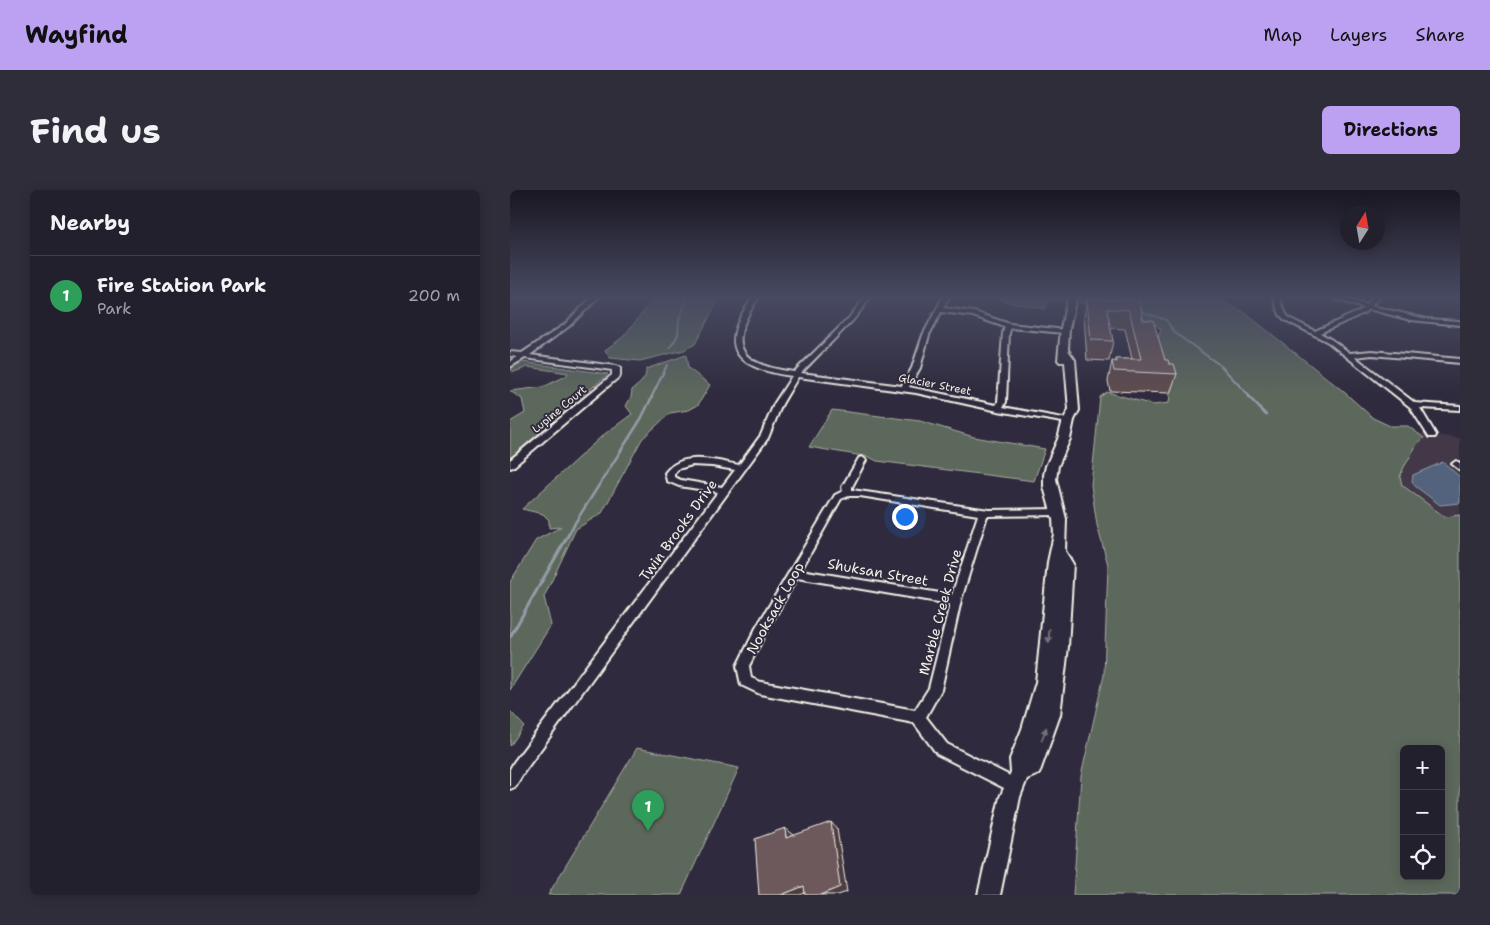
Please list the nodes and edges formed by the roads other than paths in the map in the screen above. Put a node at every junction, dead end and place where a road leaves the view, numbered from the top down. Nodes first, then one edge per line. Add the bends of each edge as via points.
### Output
1 (561, 330) edge
2 (740, 330) edge
3 (839, 330) edge
4 (929, 330) edge
5 (1007, 330) edge
6 (1064, 330) edge
7 (1309, 330) edge
8 (1322, 330) edge
9 (1315, 333) junction
10 (510, 354) edge
11 (1348, 355) junction
12 (524, 356) junction
13 (1460, 361) edge
14 (510, 365) edge
15 (796, 374) junction
16 (904, 389) junction
17 (1413, 405) junction
18 (1460, 408) edge
19 (998, 409) junction
20 (1069, 418) junction
21 (1432, 435) dead end
22 (862, 460) dead end
23 (510, 465) edge
24 (740, 468) junction
25 (724, 490) junction
26 (848, 492) junction
27 (1057, 508) junction
28 (984, 512) junction
29 (794, 573) junction
30 (956, 600) junction
31 (918, 717) junction
32 (1017, 779) junction
33 (510, 782) edge
34 (989, 895) edge

1 - 12 street
2 - 15 street, Glacier Street via 737,342 742,356 756,365
3 - 15 street, Twin Brooks Drive
4 - 16 street via 916,368
5 - 19 street via 1002,402
6 - 20 street via 1074,394 1074,410
7 - 9 street
8 - 9 street
9 - 11 street
10 - 12 street
11 - 13 street via 1372,352
11 - 17 street
12 - 14 street
12 - 23 street, Lupine Court via 616,368 616,376
15 - 16 street, Glacier Street
15 - 24 street, Twin Brooks Drive via 778,404 765,436
16 - 19 street, Glacier Street
17 - 18 street
17 - 21 street
19 - 20 street, Glacier Street via 1035,417
20 - 27 street via 1060,450
22 - 26 street via 847,487
24 - 25 street, Twin Brooks Drive
24 - 25 street via 694,462 682,463 669,473 670,479 679,484
25 - 33 street, Twin Brooks Drive
26 - 28 street
26 - 29 street, Nooksack Loop via 832,505
27 - 28 street
27 - 32 street via 1059,553 1066,564 1051,716 1032,767
28 - 30 street, Marble Creek Drive
29 - 30 street, Shuksan Street
29 - 31 street, Nooksack Loop via 743,666 745,681 760,688
30 - 31 street, Marble Creek Drive via 935,690
31 - 32 street via 942,748
32 - 34 street

